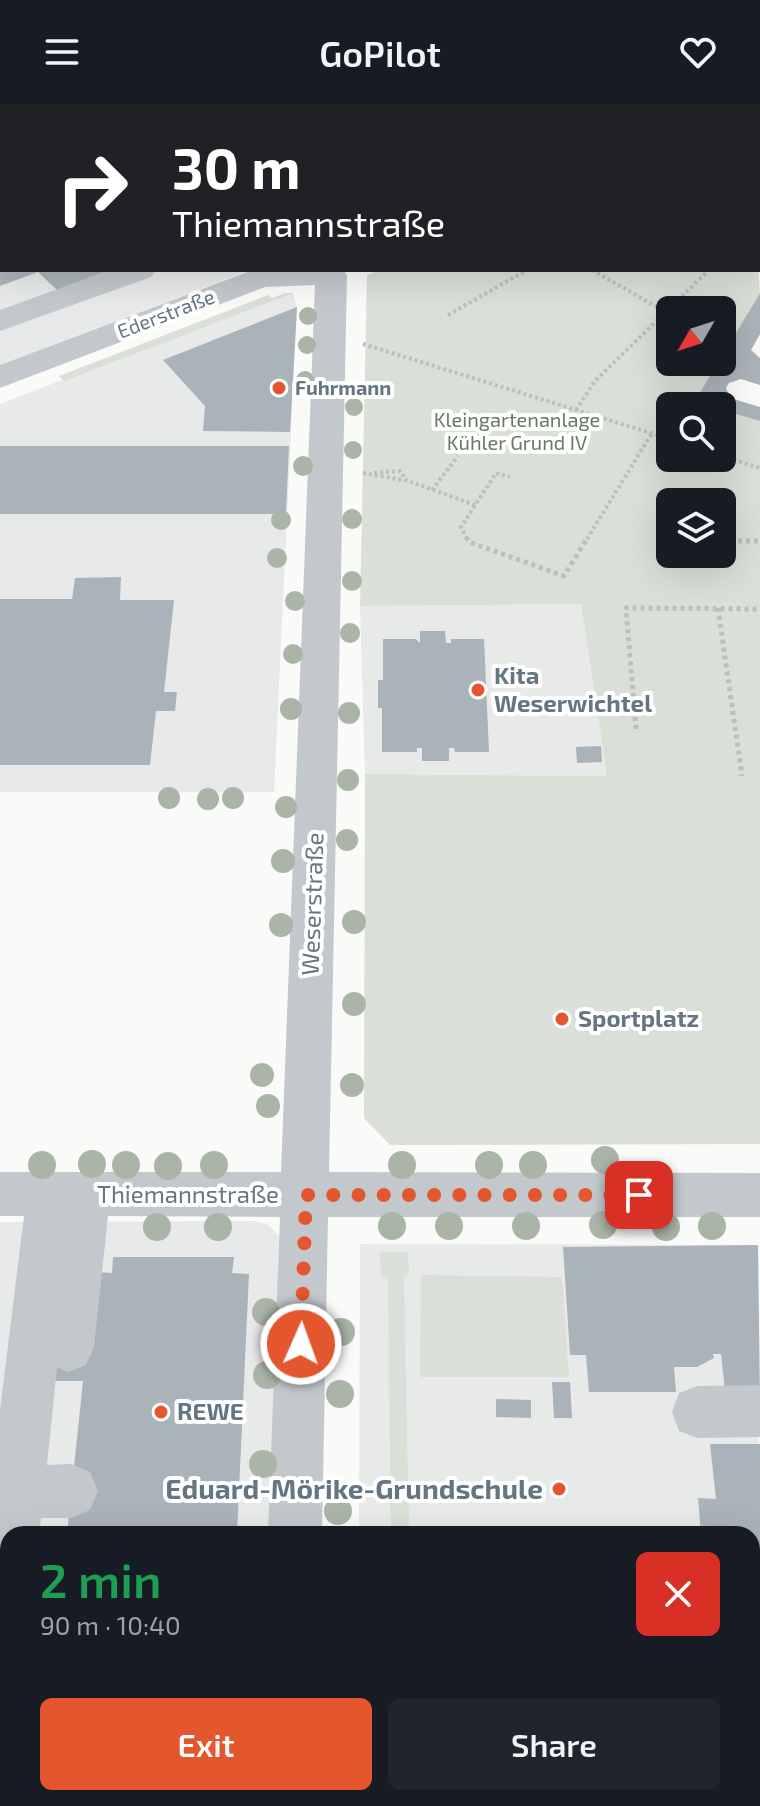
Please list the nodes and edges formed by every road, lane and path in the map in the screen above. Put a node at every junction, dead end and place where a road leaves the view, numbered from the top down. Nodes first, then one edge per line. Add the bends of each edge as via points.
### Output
1 (135, 272) edge
2 (333, 272) edge
3 (523, 272) edge
4 (596, 272) edge
5 (707, 272) edge
6 (680, 296) edge
7 (656, 306) edge
8 (448, 315) dead end
9 (656, 319) edge
10 (0, 321) edge
11 (362, 344) dead end
12 (0, 377) edge
13 (576, 410) junction
14 (652, 433) junction
15 (656, 434) edge
16 (458, 456) dead end
17 (736, 460) edge
18 (760, 468) edge
19 (510, 477) dead end
20 (408, 481) junction
21 (432, 490) junction
22 (475, 505) junction
23 (736, 541) edge
24 (760, 541) edge
25 (718, 608) junction
26 (760, 609) edge
27 (636, 729) dead end
28 (742, 776) dead end
29 (0, 1194) edge
30 (69, 1194) junction
31 (306, 1195) junction
32 (760, 1195) edge
33 (68, 1347) dead end
34 (760, 1411) edge
35 (698, 1412) dead end
36 (71, 1491) dead end
37 (14, 1513) edge
38 (295, 1526) edge

1 - 10 street
2 - 12 street, Ederstraße via 261,278
2 - 31 street, Weserstraße
3 - 8 path
4 - 7 path
5 - 6 path
9 - 13 path via 595,381
11 - 13 path
13 - 14 path
14 - 15 path
14 - 22 path via 564,576 469,542 461,527
16 - 21 path
17 - 18 path
19 - 22 path via 496,473
20 - 20 path via 378,476 363,473 400,471
20 - 21 path
21 - 22 path
23 - 24 path
25 - 26 path
25 - 27 path via 626,608
25 - 28 path
29 - 30 street, Thiemannstraße
30 - 31 street, Thiemannstraße
30 - 33 street
30 - 37 street
31 - 32 street, Thiemannstraße
31 - 38 street, Weserstraße
34 - 35 street
36 - 37 street

